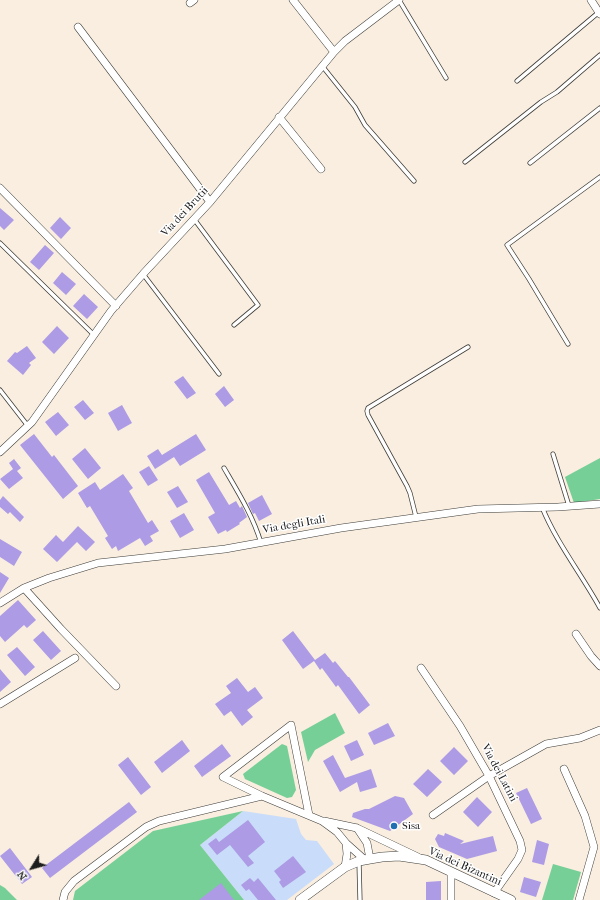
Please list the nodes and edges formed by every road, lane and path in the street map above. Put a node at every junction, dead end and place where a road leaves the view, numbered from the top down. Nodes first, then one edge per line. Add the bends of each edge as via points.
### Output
1 (293, 0) edge
2 (399, 0) edge
3 (591, 0) edge
4 (599, 13) edge
5 (78, 27) dead end
6 (334, 52) junction
7 (600, 54) edge
8 (322, 66) junction
9 (446, 78) dead end
10 (517, 81) dead end
11 (600, 108) edge
12 (279, 117) junction
13 (465, 162) dead end
14 (530, 163) dead end
15 (321, 168) dead end
16 (600, 177) edge
17 (414, 181) dead end
18 (0, 188) edge
19 (210, 202) junction
20 (194, 219) junction
21 (0, 243) edge
22 (143, 274) junction
23 (116, 306) junction
24 (234, 325) dead end
25 (94, 335) junction
26 (568, 344) dead end
27 (468, 347) dead end
28 (219, 374) dead end
29 (0, 390) edge
30 (28, 427) junction
31 (0, 452) edge
32 (553, 454) dead end
33 (224, 468) dead end
34 (600, 504) edge
35 (569, 506) junction
36 (542, 507) junction
37 (416, 517) junction
38 (261, 543) junction
39 (24, 588) junction
40 (0, 602) edge
41 (600, 608) edge
42 (576, 634) dead end
43 (75, 658) dead end
44 (600, 666) edge
45 (421, 668) dead end
46 (116, 686) dead end
47 (0, 704) edge
48 (600, 730) edge
49 (564, 769) dead end
50 (489, 776) junction
51 (262, 796) junction
52 (309, 815) junction
53 (433, 815) dead end
54 (322, 821) junction
55 (357, 828) junction
56 (346, 843) junction
57 (365, 860) junction
58 (426, 860) junction
59 (345, 867) junction
60 (451, 872) junction
61 (494, 893) junction
62 (64, 900) edge
63 (300, 900) edge
64 (360, 900) edge
65 (452, 900) edge
66 (511, 900) edge
67 (579, 900) edge

1 - 6 street
2 - 6 street, Via dei Brutii
2 - 9 lane
3 - 4 street
4 - 10 lane
5 - 19 street
6 - 8 street, Via dei Brutii
7 - 13 lane via 557,92
8 - 12 street, Via dei Brutii
8 - 17 lane via 355,107 365,125
11 - 14 lane
12 - 15 street
12 - 19 street, Via dei Brutii
16 - 26 lane via 507,245
18 - 23 street
19 - 20 street, Via dei Brutii
20 - 22 street, Via dei Brutii
20 - 24 lane via 258,305
21 - 25 lane
22 - 23 street, Via dei Brutii
22 - 28 lane
23 - 25 street, Via dei Brutii
25 - 30 street, Via dei Brutii
27 - 37 lane via 367,411 407,486
29 - 30 lane
30 - 31 street, Via dei Brutii
32 - 35 lane
33 - 38 lane via 242,497
34 - 35 street, Via degli Itali
35 - 36 street, Via degli Itali
36 - 37 street, Via degli Itali via 478,509
36 - 41 lane via 548,522
37 - 38 street, Via degli Itali
38 - 39 street, Via degli Itali via 98,563
39 - 40 street, Via degli Itali
39 - 46 street
42 - 44 street
43 - 47 street
45 - 50 street, Via dei Latini via 460,726
48 - 50 street via 580,738 546,744
49 - 67 street via 585,816 594,847
50 - 53 street
50 - 61 street, Via dei Latini via 522,850
51 - 52 street
51 - 52 street via 223,777 291,725
51 - 62 street via 158,821 146,827 74,881 65,892
52 - 54 street
54 - 55 street
54 - 56 street via 337,832
55 - 57 street via 367,843
55 - 58 street
56 - 57 street
56 - 59 street
57 - 58 street, Via dei Bizantini via 399,856
57 - 59 street, Via dei Bizantini
57 - 64 lane
58 - 60 street, Via dei Bizantini
59 - 63 street, Via dei Bizantini
60 - 61 street, Via dei Bizantini
60 - 65 street
61 - 66 street, Via dei Bizantini

